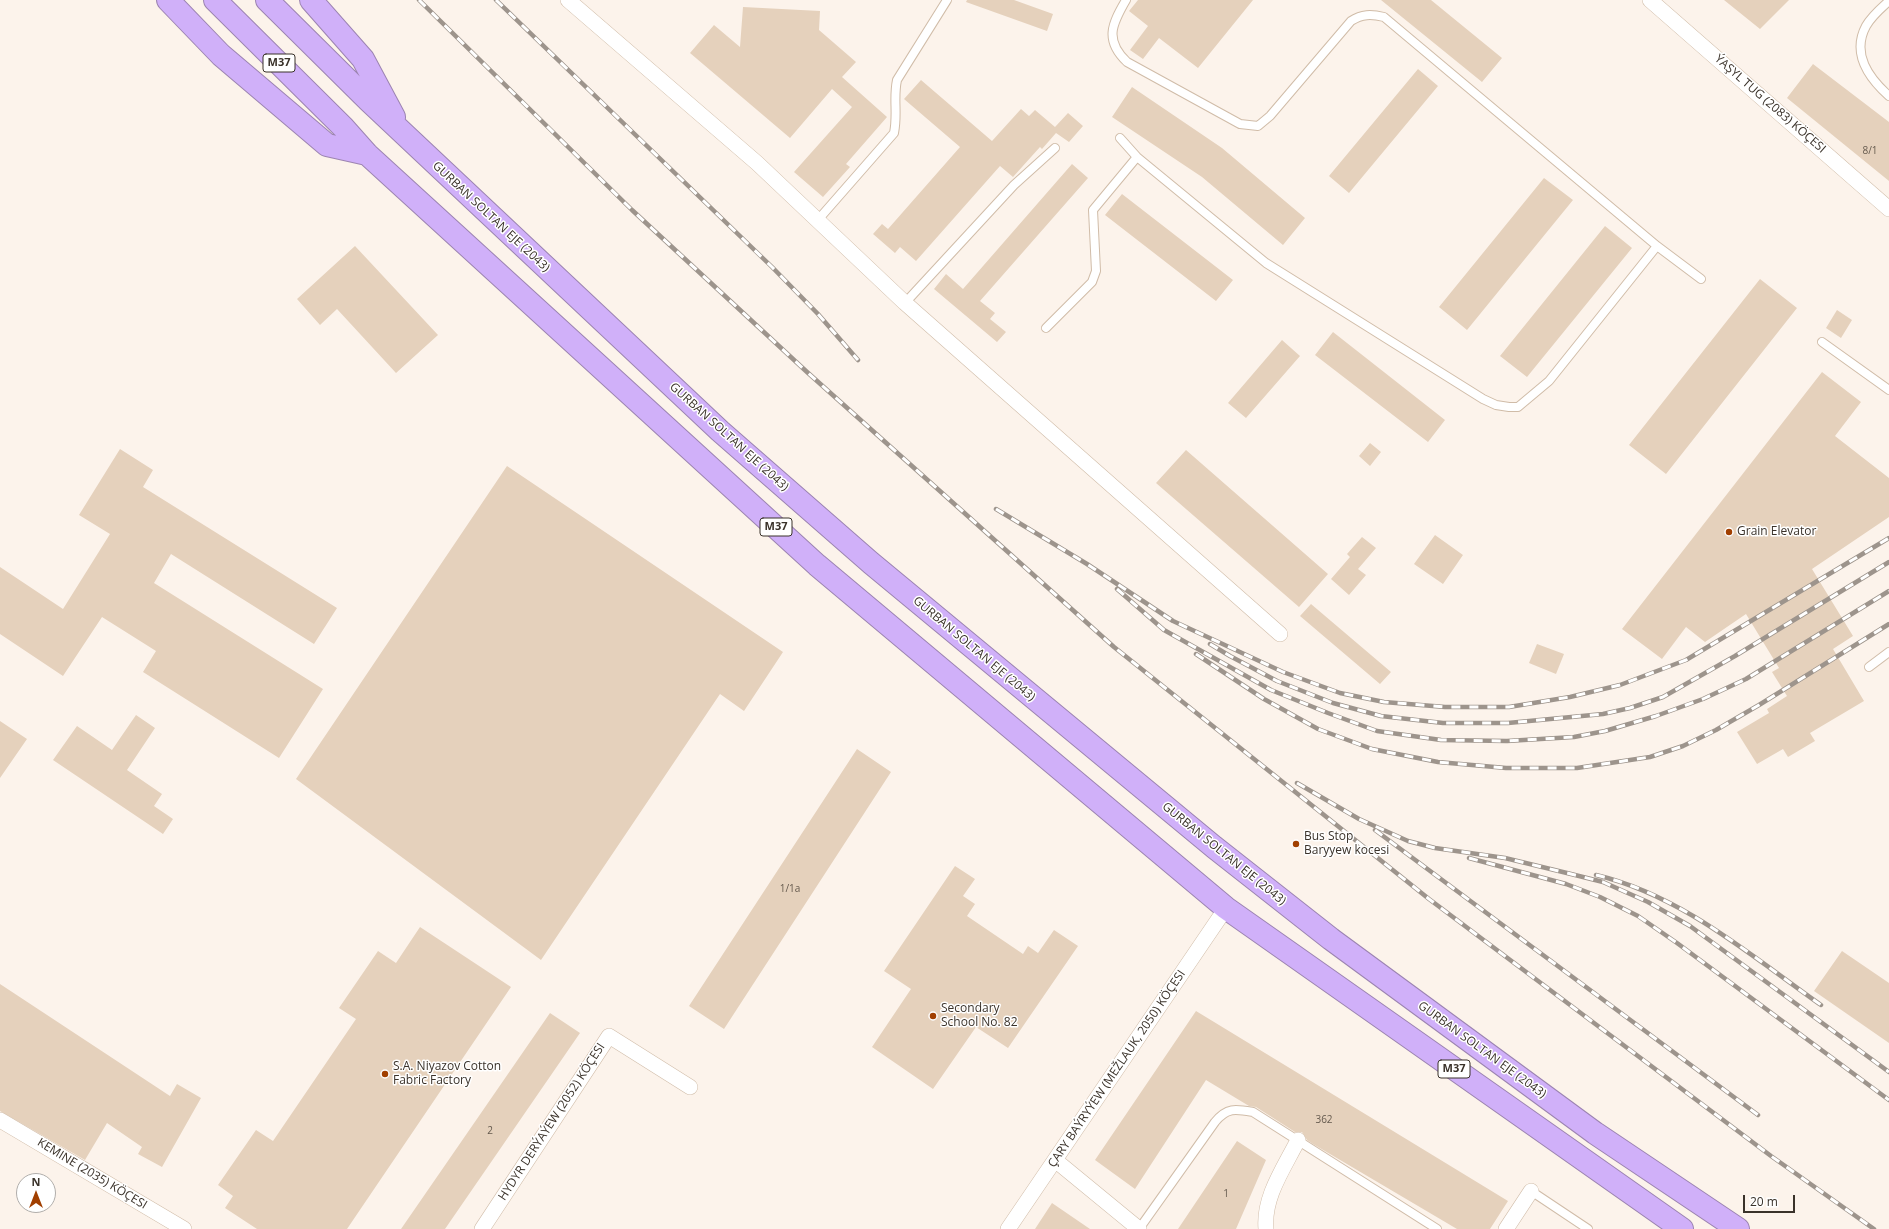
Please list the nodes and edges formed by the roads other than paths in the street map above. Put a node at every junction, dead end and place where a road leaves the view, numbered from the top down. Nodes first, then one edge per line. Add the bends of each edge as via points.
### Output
1 (168, 0) edge
2 (215, 0) edge
3 (267, 0) edge
4 (311, 0) edge
5 (568, 0) edge
6 (946, 0) edge
7 (1126, 0) edge
8 (1650, 0) edge
9 (1889, 1) edge
10 (1889, 96) edge
11 (403, 134) junction
12 (1120, 138) dead end
13 (1055, 148) dead end
14 (367, 154) junction
15 (1137, 157) junction
16 (1889, 209) edge
17 (817, 221) junction
18 (1657, 246) junction
19 (1700, 279) dead end
20 (905, 303) junction
21 (1046, 328) dead end
22 (1822, 342) dead end
23 (1889, 390) edge
24 (1280, 634) dead end
25 (1889, 652) edge
26 (1869, 667) dead end
27 (1226, 908) junction
28 (690, 1087) dead end
29 (0, 1120) edge
30 (1298, 1140) junction
31 (1055, 1160) junction
32 (1531, 1191) joint
33 (184, 1229) edge
34 (482, 1229) edge
35 (1008, 1229) edge
36 (1139, 1229) edge
37 (1266, 1229) edge
38 (1437, 1229) edge
39 (1506, 1229) edge
40 (1588, 1229) edge
41 (1682, 1229) edge
42 (1738, 1229) edge

1 - 14 highway via 222,55 327,145
2 - 14 highway, M37
3 - 11 highway, GURBAN SOLTAN EJE (2043) / M37
4 - 11 highway via 363,59
5 - 17 street via 757,163
6 - 17 lane via 897,80 894,94 897,118 894,133
7 - 18 lane via 1112,28 1112,40 1117,52 1127,62 1240,124 1258,126 1270,116 1351,22 1359,16 1371,14 1384,17
8 - 16 street, ÝAŞYL TUG (2083) KÖÇESI
9 - 10 lane via 1866,26 1860,53 1866,70 1875,84
11 - 42 highway, GURBAN SOLTAN EJE (2043) / M37 via 720,431 871,563 1214,847 1331,939 1595,1133
12 - 15 lane
13 - 20 lane via 1014,185
14 - 27 highway, M37 via 817,565
15 - 18 lane via 1266,263 1496,405 1518,407 1549,381
15 - 21 lane via 1093,210 1096,271 1092,282
17 - 20 street
18 - 19 lane
20 - 24 street
22 - 23 lane
25 - 26 lane
27 - 31 street, ÇARY BAÝRYÝEW (MEŽLAUK, 2050) KÖÇESI
27 - 41 highway, M37
28 - 34 street, HYDYR DERÝAÝEW (2052) KÖÇESI via 609,1036
29 - 33 street, KEMINE (2035) KÖÇESI
30 - 36 lane via 1253,1112 1233,1110 1221,1114
30 - 37 street via 1268,1200 1265,1214
30 - 38 lane
31 - 35 street, ÇARY BAÝRYÝEW (MEŽLAUK, 2050) KÖÇESI
31 - 36 street
32 - 39 street
32 - 40 lane

